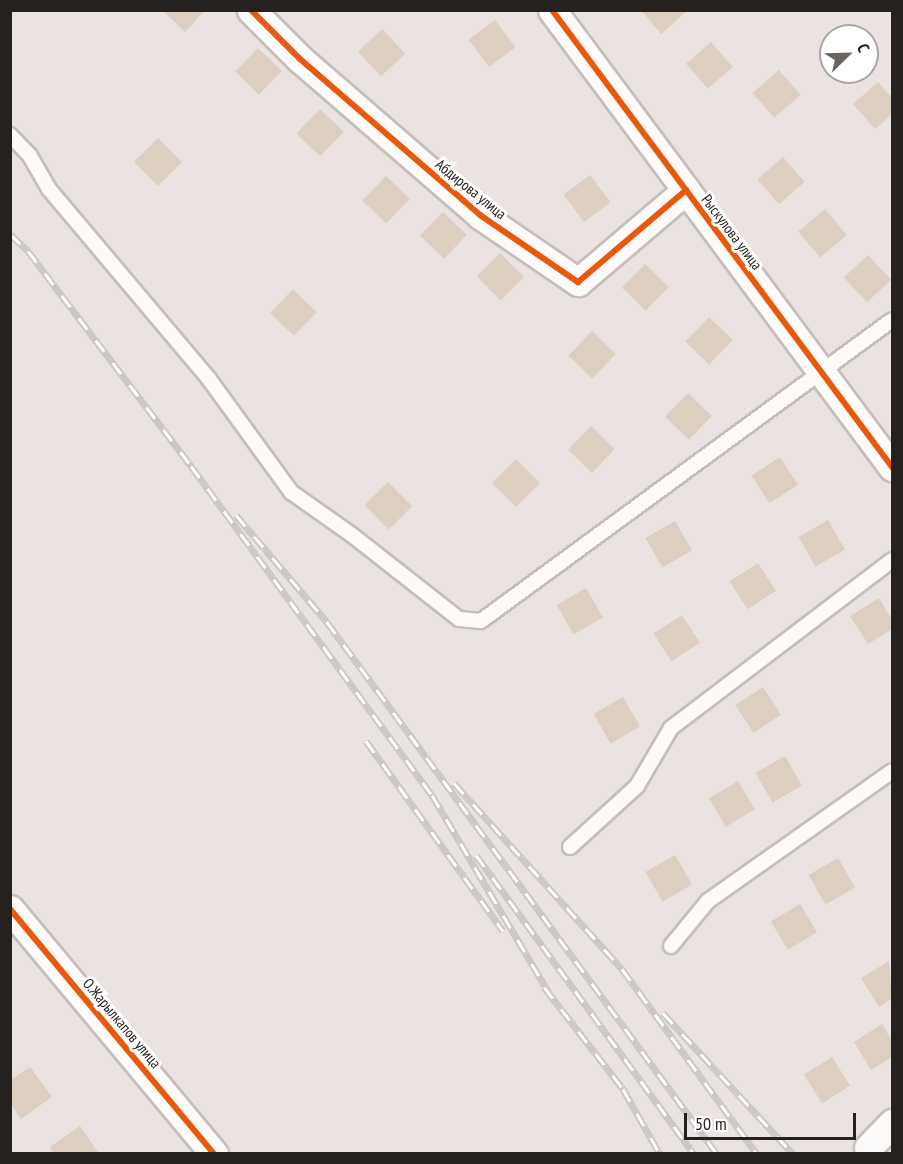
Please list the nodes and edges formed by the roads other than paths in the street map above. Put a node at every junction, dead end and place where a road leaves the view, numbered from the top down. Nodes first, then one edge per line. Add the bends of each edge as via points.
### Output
1 (251, 10) edge
2 (552, 10) edge
3 (10, 135) edge
4 (686, 190) junction
5 (892, 320) edge
6 (820, 371) junction
7 (892, 467) edge
8 (892, 560) edge
9 (892, 771) edge
10 (570, 847) dead end
11 (10, 909) edge
12 (671, 946) dead end
13 (892, 1123) edge
14 (868, 1148) dead end
15 (214, 1154) edge

1 - 4 street, Абдирова улица via 300,58 480,215 578,282
2 - 4 street, Рыскулова улица
3 - 6 lane via 30,156 49,189 209,379 291,492 459,619 481,621
4 - 6 street, Рыскулова улица
5 - 6 lane
6 - 7 street, Рыскулова улица
8 - 10 lane via 671,728 637,786
9 - 12 lane via 708,901
11 - 15 street, О.Жарылкапов улица
13 - 14 street

